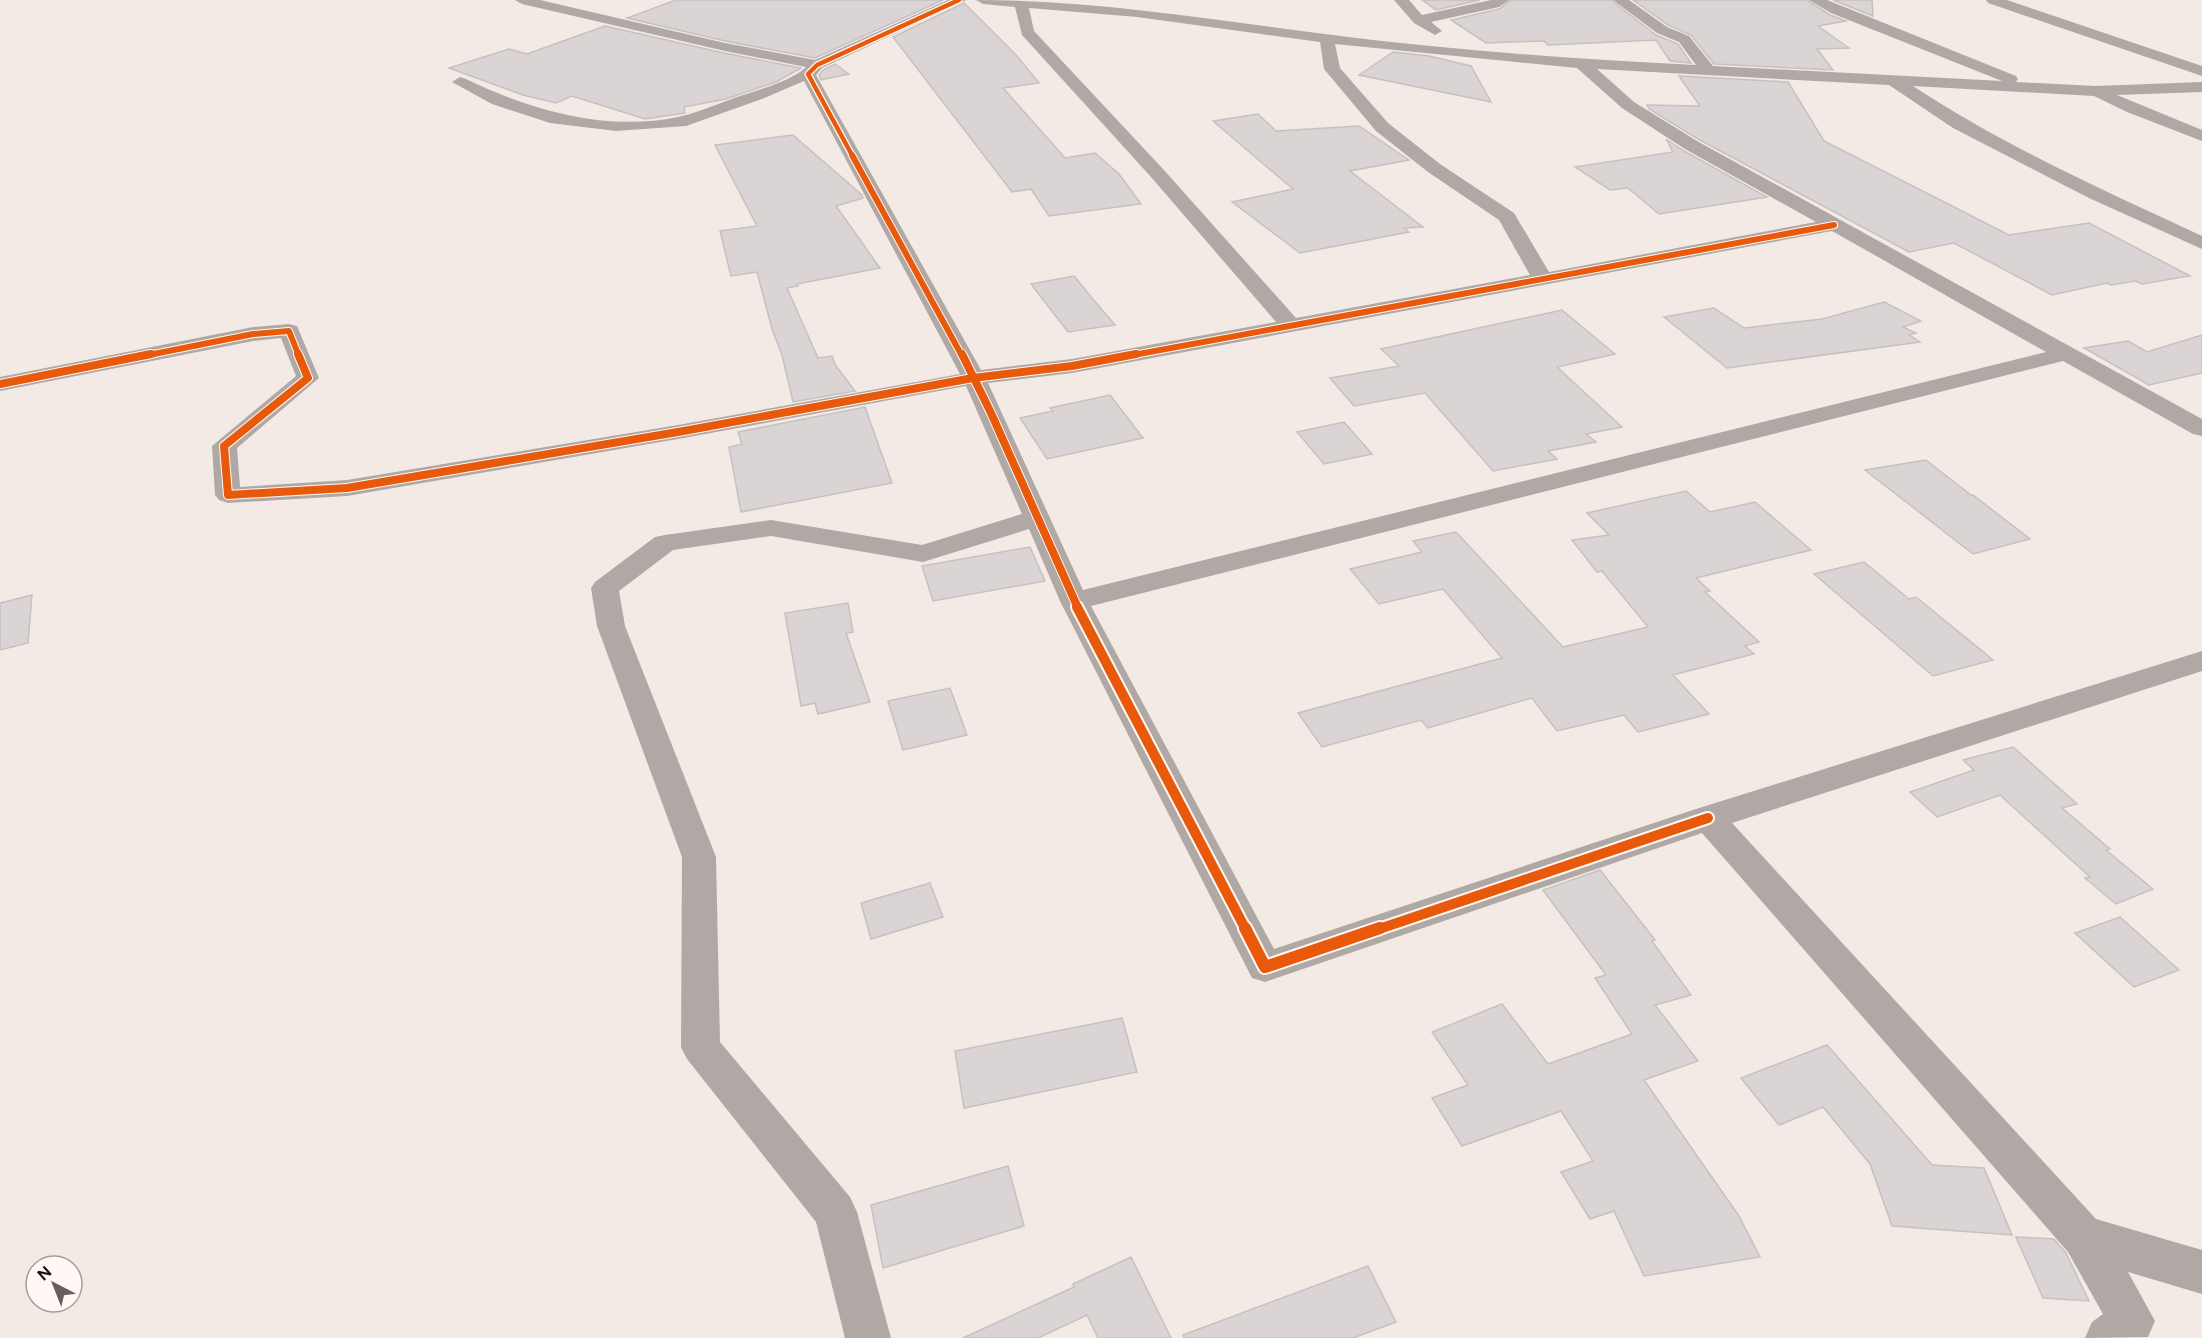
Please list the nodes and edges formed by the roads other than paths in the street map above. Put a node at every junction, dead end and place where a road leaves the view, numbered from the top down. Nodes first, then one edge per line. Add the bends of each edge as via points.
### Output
1 (522, 0) edge
2 (959, 0) edge
3 (983, 0) edge
4 (1401, 0) edge
5 (1503, 0) edge
6 (1620, 0) edge
7 (1816, 0) edge
8 (1993, 0) edge
9 (1021, 3) junction
10 (1140, 6) edge
11 (1419, 20) junction
12 (1327, 39) junction
13 (1464, 52) junction
14 (1581, 64) junction
15 (812, 69) junction
16 (1708, 70) junction
17 (2202, 71) edge
18 (1894, 81) junction
19 (460, 82) dead end
20 (2202, 87) edge
21 (2033, 88) junction
22 (2096, 91) junction
23 (2202, 136) edge
24 (1834, 225) junction
25 (2202, 243) edge
26 (1542, 278) junction
27 (1291, 325) junction
28 (2068, 352) junction
29 (974, 378) junction
30 (0, 384) edge
31 (2202, 429) edge
32 (1037, 518) junction
33 (1074, 601) junction
34 (2202, 661) edge
35 (1708, 818) junction
36 (2084, 1237) junction
37 (2202, 1272) edge
38 (868, 1338) edge
39 (2108, 1338) edge

1 - 15 street
2 - 15 street
3 - 9 street
4 - 11 street
5 - 11 street
6 - 16 street via 1662,30 1684,39
7 - 21 street
8 - 17 street
9 - 10 street
9 - 27 street via 1027,32
10 - 12 street
11 - 13 street
12 - 13 street
12 - 26 street via 1332,69 1383,127 1507,218
13 - 14 street
14 - 16 street
14 - 24 street via 1628,105 1690,145
15 - 19 street via 756,96 680,122 644,125 556,120 498,101
15 - 29 street
16 - 18 street
18 - 21 street
18 - 25 street via 1959,124
20 - 22 street
21 - 22 street
22 - 23 street
24 - 26 street
24 - 28 street
26 - 27 street
27 - 29 street via 1072,366
28 - 31 street
28 - 33 street
29 - 30 street via 347,488 228,495 224,446 308,378 289,331 253,334
29 - 32 street
32 - 33 street
32 - 38 street via 922,554 771,528 664,543 605,588 611,626 699,856 701,1047 835,1212
33 - 35 street via 1265,967
34 - 35 street
35 - 36 street
36 - 37 street
36 - 39 street via 2132,1321

